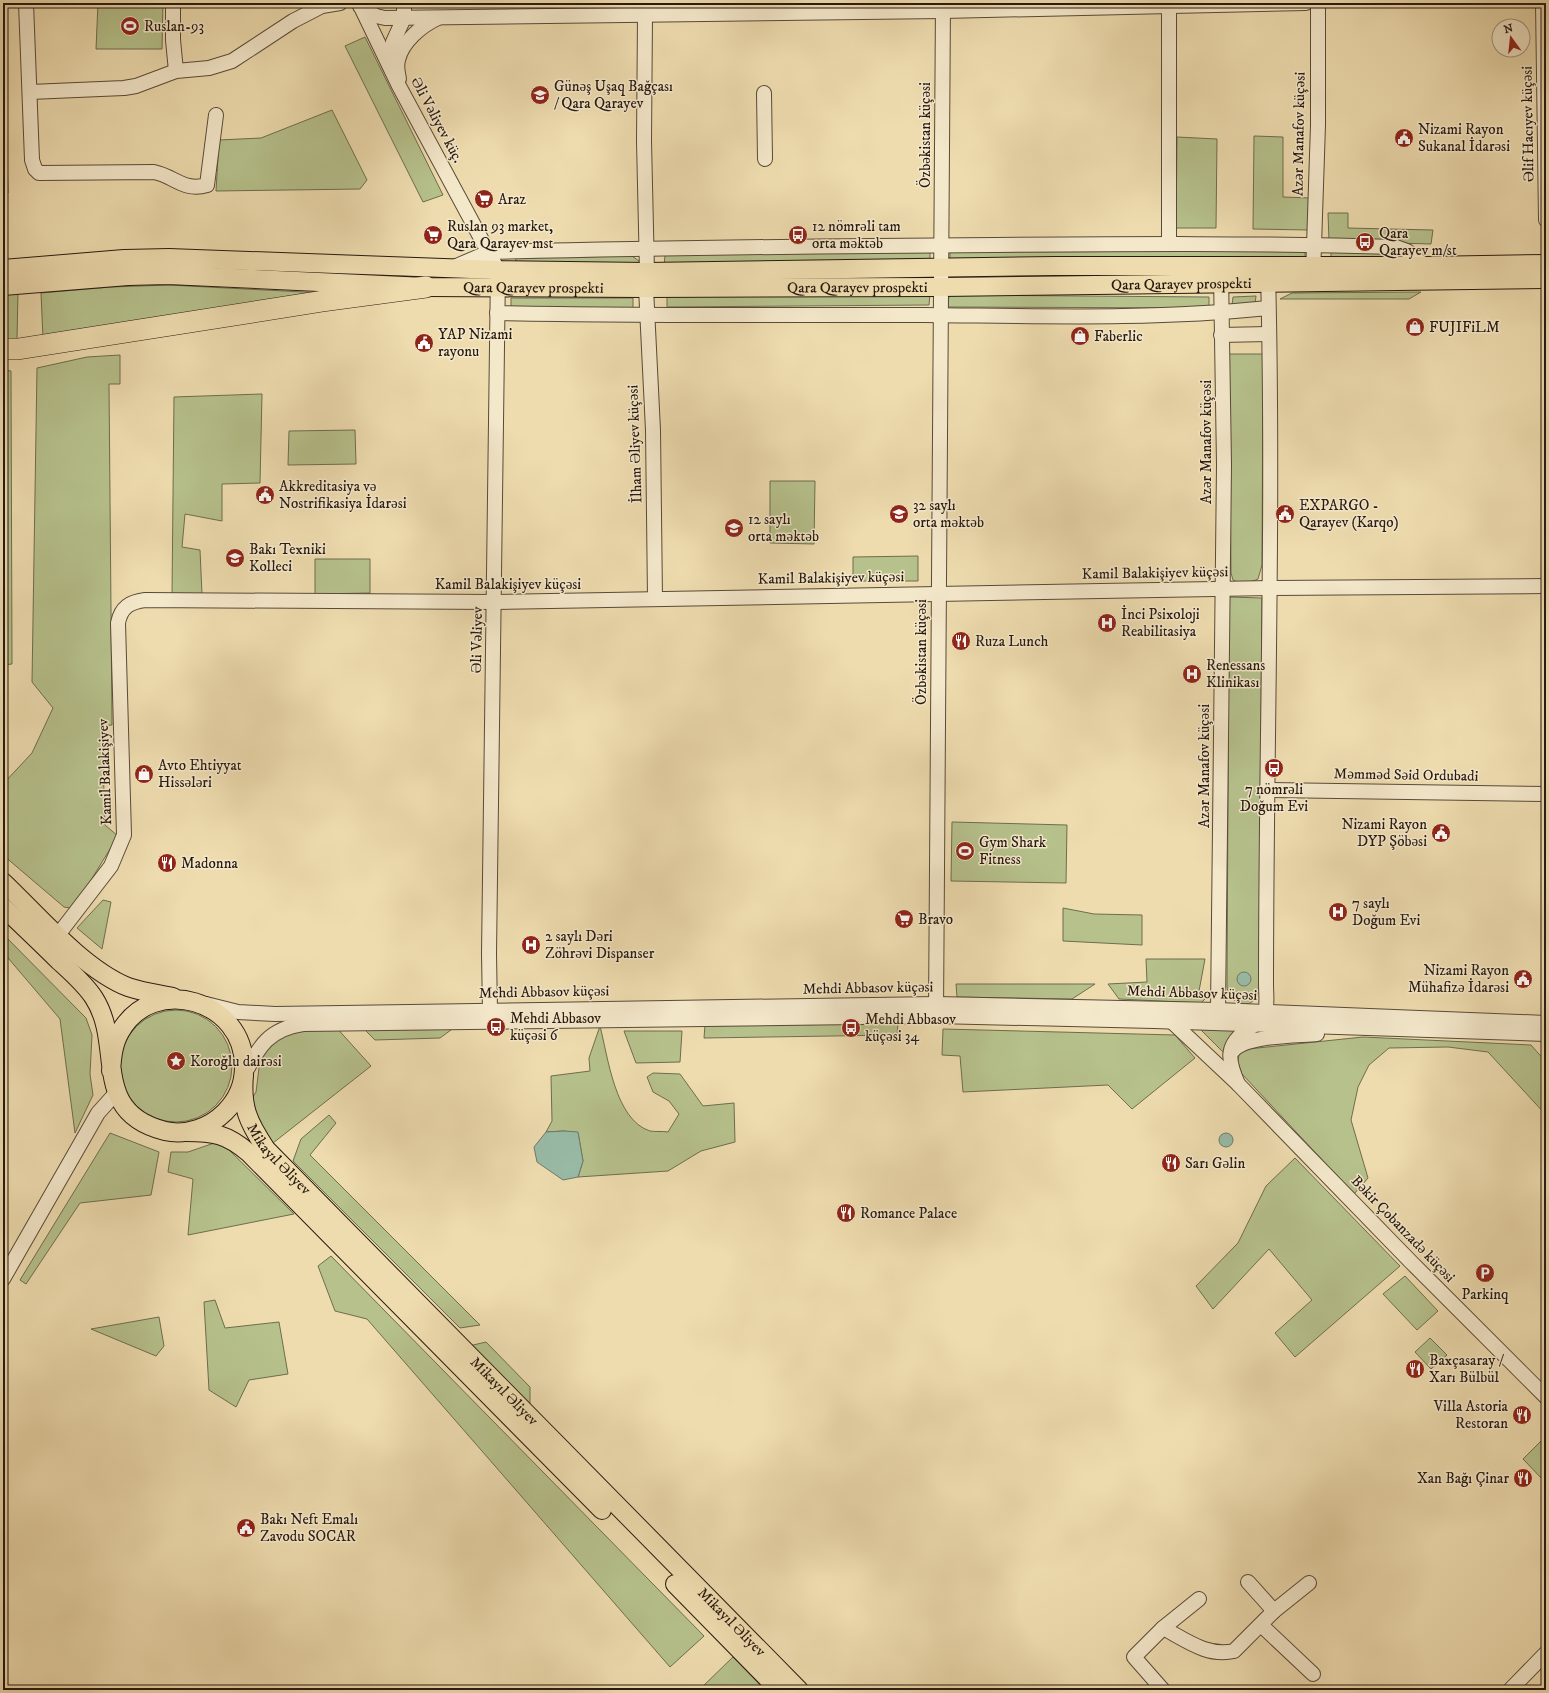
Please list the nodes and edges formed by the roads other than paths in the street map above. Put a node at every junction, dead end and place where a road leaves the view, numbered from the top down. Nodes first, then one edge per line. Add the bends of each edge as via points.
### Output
1 (26, 3) edge
2 (173, 3) edge
3 (340, 3) edge
4 (404, 3) edge
5 (1306, 3) edge
6 (1318, 3) edge
7 (1543, 3) edge
8 (359, 4) edge
9 (1240, 4) edge
10 (1170, 6) junction
11 (943, 7) edge
12 (599, 9) edge
13 (645, 15) junction
14 (439, 17) junction
15 (404, 18) junction
16 (376, 36) junction
17 (390, 67) junction
18 (176, 71) junction
19 (399, 86) junction
20 (30, 92) junction
21 (764, 93) dead end
22 (216, 115) dead end
23 (765, 159) dead end
24 (1546, 220) edge
25 (1168, 244) junction
26 (1313, 244) junction
27 (941, 246) junction
28 (646, 249) junction
29 (489, 252) junction
30 (3, 260) edge
31 (79, 262) junction
32 (1546, 264) edge
33 (169, 266) junction
34 (1425, 266) junction
35 (3, 268) edge
36 (452, 268) junction
37 (942, 268) junction
38 (1221, 274) junction
39 (1268, 274) junction
40 (1313, 274) junction
41 (498, 279) junction
42 (1546, 279) edge
43 (646, 280) junction
44 (3, 286) edge
45 (426, 287) junction
46 (942, 287) junction
47 (1268, 308) junction
48 (497, 313) junction
49 (1220, 313) junction
50 (941, 315) junction
51 (646, 316) junction
52 (1268, 334) junction
53 (1221, 335) junction
54 (3, 349) edge
55 (1546, 586) edge
56 (1271, 588) junction
57 (1222, 589) junction
58 (938, 593) junction
59 (655, 599) junction
60 (495, 602) junction
61 (121, 612) joint
62 (1266, 790) junction
63 (1546, 794) edge
64 (3, 882) edge
65 (3, 907) edge
66 (58, 935) junction
67 (191, 1000) junction
68 (936, 1010) junction
69 (1218, 1010) junction
70 (490, 1011) junction
71 (1265, 1012) junction
72 (1174, 1015) junction
73 (1187, 1022) junction
74 (1546, 1023) edge
75 (1225, 1024) junction
76 (1254, 1025) junction
77 (1374, 1028) junction
78 (1546, 1034) edge
79 (1230, 1056) junction
80 (111, 1071) junction
81 (244, 1074) junction
82 (1238, 1084) junction
83 (116, 1093) junction
84 (186, 1132) junction
85 (3, 1279) edge
86 (1546, 1397) edge
87 (1248, 1582) dead end
88 (1309, 1583) dead end
89 (1199, 1599) dead end
90 (1274, 1611) junction
91 (1261, 1625) junction
92 (1163, 1628) junction
93 (1546, 1653) edge
94 (1313, 1674) dead end
95 (779, 1690) edge
96 (799, 1690) edge
97 (1163, 1690) edge
98 (1510, 1690) edge

1 - 20 street
2 - 18 street
3 - 18 street via 322,6 293,21 232,61 209,68
4 - 15 street
5 - 9 street
6 - 26 street, Azər Manafov küçəsi via 1318,125
7 - 24 street, Əlif Hacıyev küçəsi
8 - 15 street via 376,16
8 - 16 street, Əli Vəliyev küç.
9 - 10 street
10 - 11 street
10 - 25 street
11 - 13 street
11 - 27 street, Özbəkistan küçəsi
12 - 13 street
12 - 14 street
13 - 28 street, İlham Əliyev küçəsi
14 - 15 street
14 - 19 street via 423,26 404,46 397,67
15 - 16 street
15 - 17 street via 393,42
16 - 17 street, Əli Vəliyev küç.
17 - 19 street, Əli Vəliyev küç.
18 - 20 street via 124,88
19 - 29 street, Əli Vəliyev küç.
20 - 22 street via 32,160 35,169 45,174 154,172 164,174 180,184 207,185
21 - 23 street
25 - 26 street
25 - 27 street
26 - 34 street via 1396,247 1407,251
26 - 40 street, Azər Manafov küçəsi
27 - 28 street
27 - 37 street, Özbəkistan küçəsi
28 - 29 street
28 - 43 street, İlham Əliyev küçəsi
29 - 36 street
29 - 41 street, Əli Vəliyev küç.
30 - 31 main road via 37,263
31 - 33 main road
31 - 35 main road
32 - 34 main road, Qara Qarayev prospekti
33 - 36 main road, Qara Qarayev prospekti
33 - 44 main road via 128,276
33 - 45 main road, Qara Qarayev prospekti
34 - 40 main road, Qara Qarayev prospekti
36 - 41 main road, Qara Qarayev prospekti
37 - 38 main road, Qara Qarayev prospekti
37 - 43 main road, Qara Qarayev prospekti
37 - 46 street, Özbəkistan küçəsi
38 - 39 main road, Qara Qarayev prospekti
38 - 46 main road, Qara Qarayev prospekti
38 - 49 street, Azər Manafov küçəsi
39 - 40 main road, Qara Qarayev prospekti
39 - 47 street
40 - 42 main road, Qara Qarayev prospekti
41 - 43 main road, Qara Qarayev prospekti
41 - 45 main road, Qara Qarayev prospekti
41 - 48 street, Əli Vəliyev
43 - 46 main road, Qara Qarayev prospekti
43 - 51 street, İlham Əliyev küçəsi
45 - 54 highway via 18,349
46 - 50 street, Özbəkistan küçəsi
47 - 49 street
47 - 52 street
48 - 51 street
48 - 60 street, Əli Vəliyev
49 - 50 street via 1039,317
49 - 53 street, Azər Manafov küçəsi
50 - 51 street
50 - 58 street, Özbəkistan küçəsi
51 - 59 street, İlham Əliyev küçəsi via 653,430
52 - 53 street
52 - 56 street
53 - 57 street, Azər Manafov küçəsi via 1224,465
55 - 56 street, Kamil Balakişiyev küçəsi
56 - 57 street, Kamil Balakişiyev küçəsi
56 - 62 street
57 - 58 street, Kamil Balakişiyev küçəsi
57 - 69 street, Azər Manafov küçəsi
58 - 59 street, Kamil Balakişiyev küçəsi
58 - 68 street, Özbəkistan küçəsi
59 - 60 street, Kamil Balakişiyev küçəsi
60 - 61 street, Kamil Balakişiyev küçəsi via 145,600 126,606
60 - 70 street, Əli Vəliyev
61 - 66 street, Kamil Balakişiyev via 118,623 124,835 111,866
62 - 63 street, Məmməd Səid Ordubadi
62 - 71 street
64 - 66 main road
65 - 80 main road via 94,997 104,1022
66 - 67 main road via 91,964 119,982 141,990
67 - 70 street, Mehdi Abbasov küçəsi via 256,1014
67 - 80 main road via 171,999 151,1004 133,1016 117,1038 112,1051
67 - 81 main road via 212,1009 232,1027 240,1042
68 - 70 street, Mehdi Abbasov küçəsi
68 - 72 street, Mehdi Abbasov küçəsi
68 - 81 street, Mehdi Abbasov küçəsi via 303,1024 289,1026 265,1041
69 - 71 street, Mehdi Abbasov küçəsi
69 - 72 street, Mehdi Abbasov küçəsi
69 - 75 street, Azər Manafov küçəsi
71 - 74 street, Mehdi Abbasov küçəsi
71 - 76 street via 1262,1019
72 - 73 street
72 - 82 street
73 - 75 street, Mehdi Abbasov küçəsi
73 - 82 street
75 - 76 street, Mehdi Abbasov küçəsi
76 - 77 street, Mehdi Abbasov küçəsi
76 - 79 street via 1235,1040
77 - 78 street, Mehdi Abbasov küçəsi
77 - 79 street via 1252,1041 1236,1047
79 - 82 street
80 - 83 main road
81 - 84 main road via 240,1091 231,1106 218,1119
81 - 96 main road, Mikayıl Əliyev via 242,1091 246,1113 252,1128 266,1149
82 - 86 street, Bəkir Çobanzadə küçəsi
83 - 84 main road via 125,1108 138,1120 153,1128
83 - 85 street via 98,1113
84 - 95 main road, Mikayıl Əliyev via 218,1134 230,1138 249,1153
87 - 90 street
88 - 90 street
89 - 92 street
90 - 91 street
91 - 92 street via 1234,1651 1226,1653 1206,1651
91 - 94 street
92 - 97 street via 1134,1656
93 - 98 street

